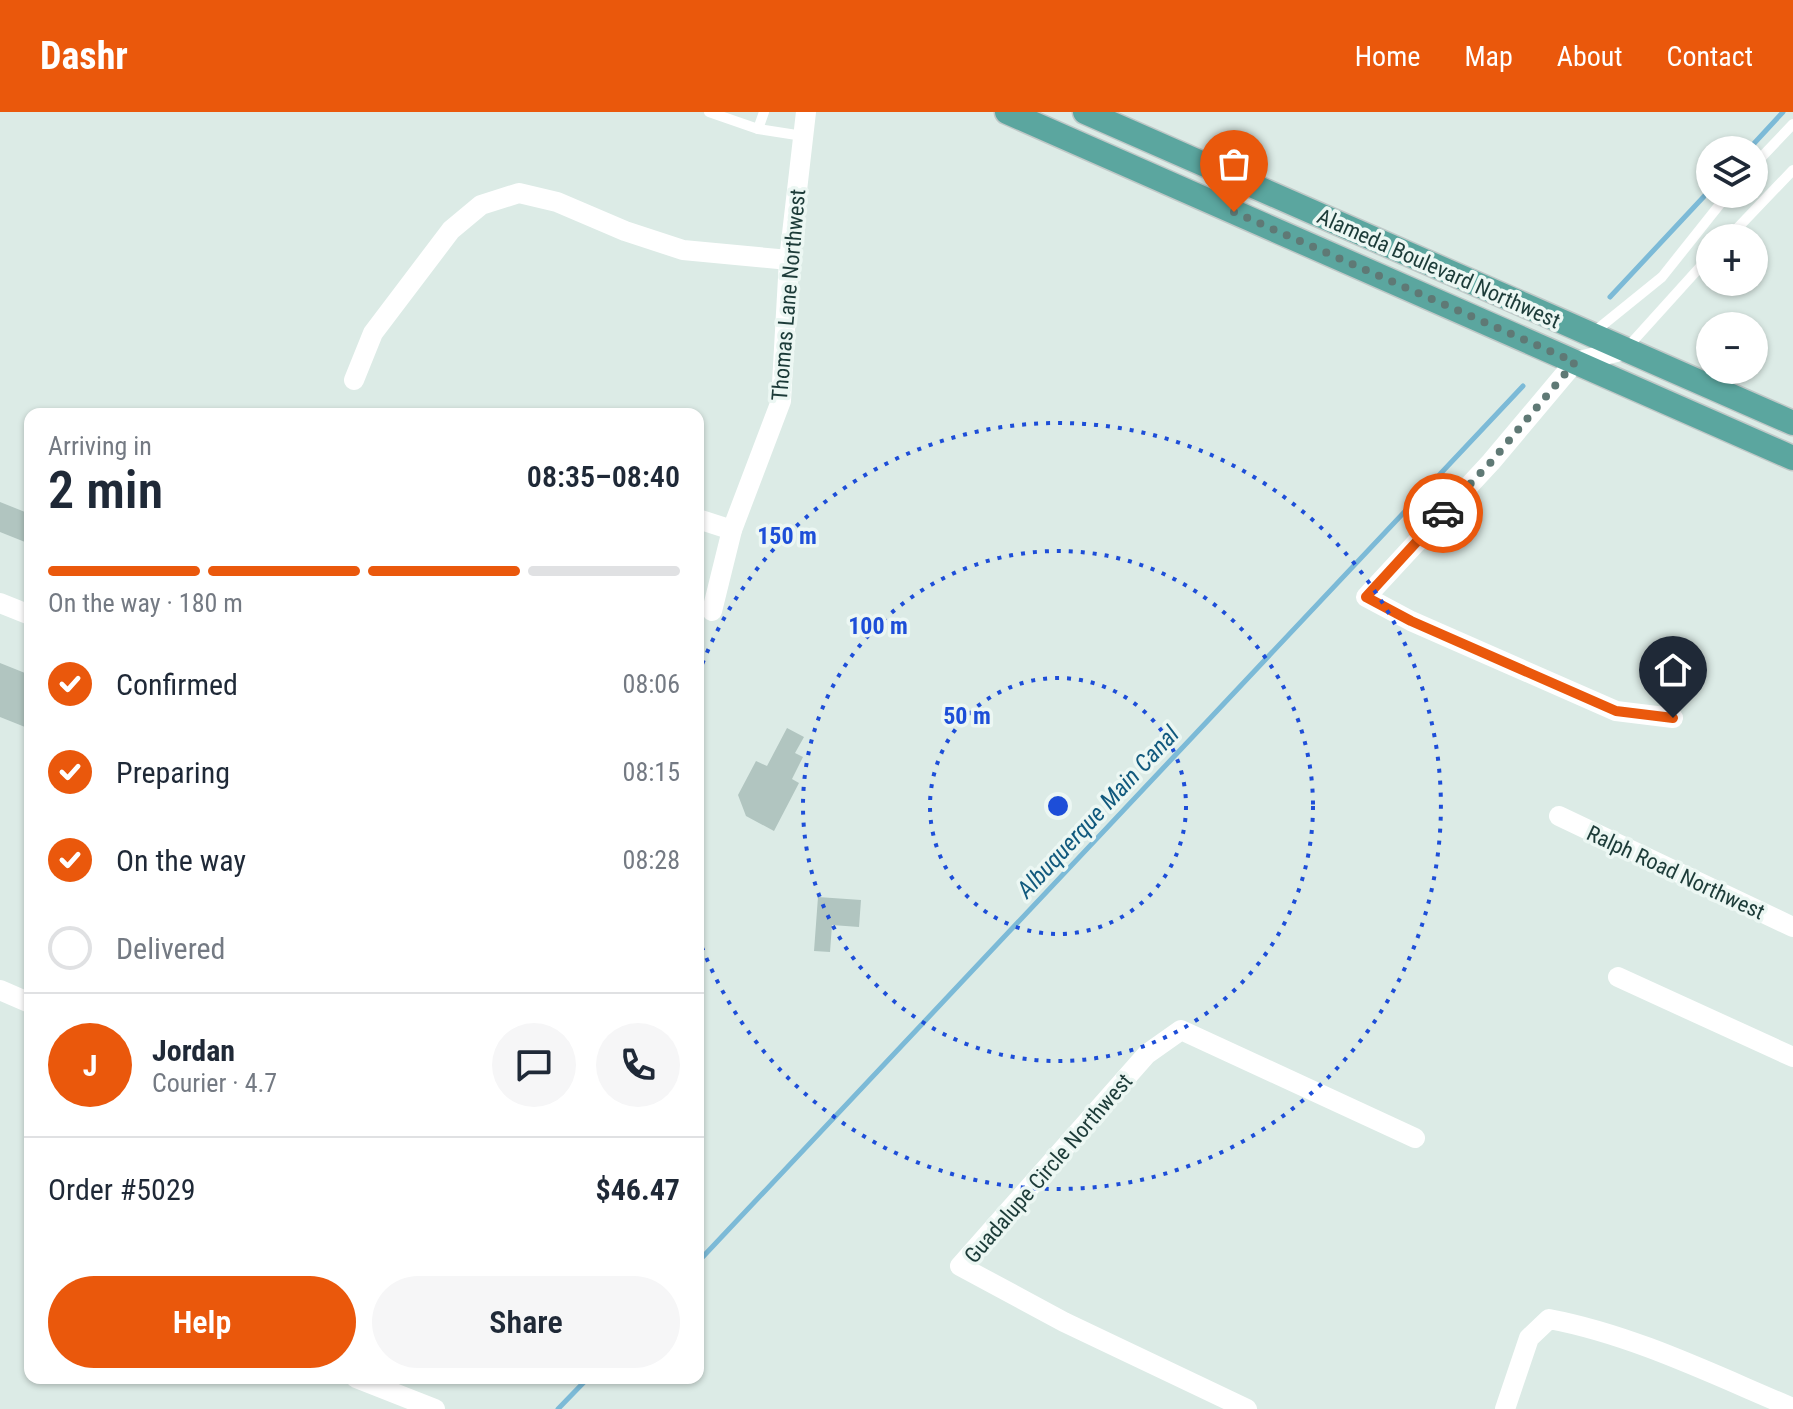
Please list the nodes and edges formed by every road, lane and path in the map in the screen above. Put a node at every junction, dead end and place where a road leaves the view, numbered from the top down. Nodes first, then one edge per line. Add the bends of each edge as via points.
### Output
1 (709, 112) edge
2 (764, 112) edge
3 (806, 112) edge
4 (1007, 112) edge
5 (1085, 112) edge
6 (1793, 124) edge
7 (758, 129) junction
8 (803, 136) junction
9 (1768, 150) edge
10 (1793, 170) edge
11 (1717, 208) edge
12 (1741, 224) edge
13 (1416, 258) junction
14 (789, 260) junction
15 (1696, 271) edge
16 (1405, 288) junction
17 (1591, 335) junction
18 (1625, 350) junction
19 (1575, 362) junction
20 (354, 380) dead end
21 (1793, 423) edge
22 (1793, 458) edge
23 (704, 521) edge
24 (732, 530) junction
25 (0, 603) edge
26 (712, 611) dead end
27 (24, 613) edge
28 (1673, 718) dead end
29 (1559, 816) dead end
30 (1793, 927) edge
31 (1618, 977) dead end
32 (0, 990) edge
33 (24, 1000) edge
34 (1793, 1057) edge
35 (1415, 1138) dead end
36 (371, 1384) edge
37 (1793, 1408) edge
38 (435, 1409) edge
39 (1247, 1409) edge
40 (1505, 1409) edge

1 - 7 lane
2 - 7 lane
3 - 8 street, Thomas Lane Northwest
4 - 16 main road, Alameda Boulevard Northwest
5 - 13 main road, Alameda Boulevard Northwest
6 - 9 lane
7 - 8 lane
8 - 14 street, Thomas Lane Northwest
10 - 12 lane
11 - 17 lane via 1662,277
13 - 16 lane
13 - 17 main road, Alameda Boulevard Northwest
14 - 20 street via 683,250 519,193 481,205 451,230 373,333
14 - 24 street, Thomas Lane Northwest via 781,401
15 - 18 lane
16 - 19 main road, Alameda Boulevard Northwest
17 - 18 main road, Alameda Boulevard Northwest
18 - 19 street
18 - 21 main road, Alameda Boulevard Northwest
19 - 22 main road, Alameda Boulevard Northwest
19 - 28 street via 1366,597 1616,711
23 - 24 street
24 - 26 street, Thomas Lane Northwest
25 - 27 street
29 - 30 street, Ralph Road Northwest
31 - 34 street
32 - 33 street
35 - 39 street, Guadalupe Circle Northwest via 1181,1030 1147,1054 960,1266
36 - 38 street
37 - 40 street via 1654,1350 1549,1319 1529,1338

